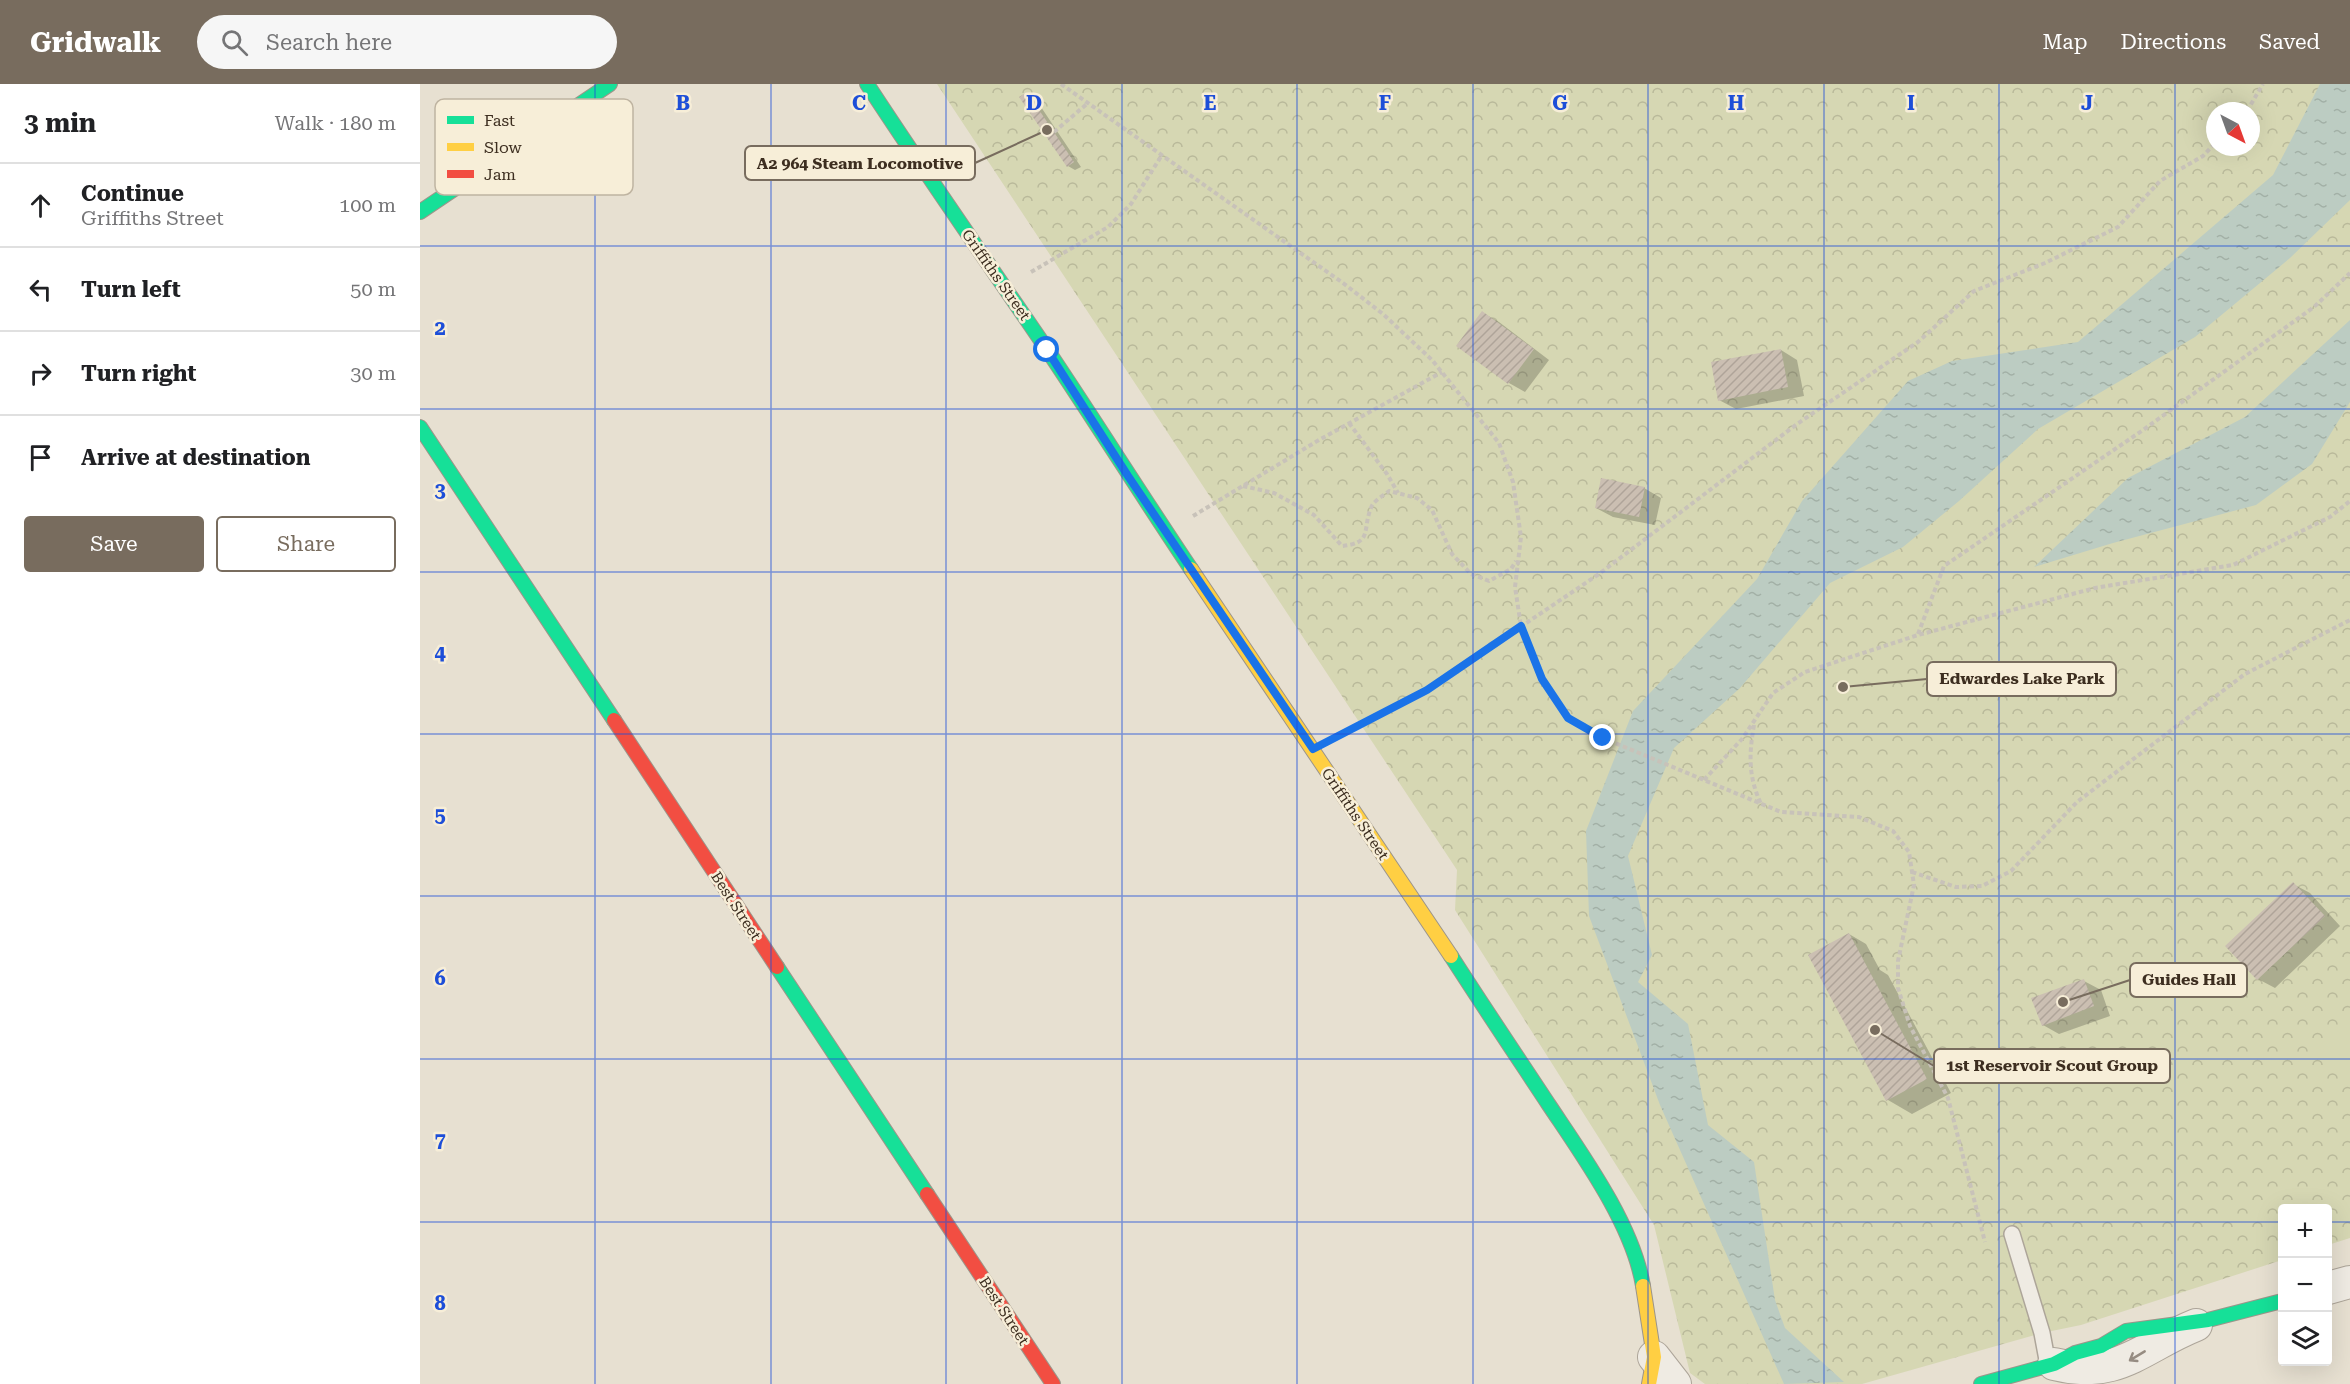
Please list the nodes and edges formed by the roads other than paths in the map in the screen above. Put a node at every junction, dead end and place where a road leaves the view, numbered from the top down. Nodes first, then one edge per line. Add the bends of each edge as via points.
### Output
1 (867, 84) edge
2 (609, 86) edge
3 (590, 99) edge
4 (446, 195) edge
5 (420, 212) edge
6 (420, 427) edge
7 (2012, 1234) dead end
8 (2350, 1282) edge
9 (2332, 1287) edge
10 (2278, 1302) edge
11 (2208, 1320) joint
12 (2051, 1364) junction
13 (1652, 1370) edge
14 (1053, 1384) edge
15 (1676, 1384) edge
16 (1981, 1384) edge

1 - 13 street, Griffiths Street via 1598,1178 1641,1274
2 - 3 street
4 - 5 street
6 - 14 street, Best Street
7 - 12 lane
8 - 9 street
10 - 11 street
11 - 12 street via 2113,1366 2073,1369
12 - 16 street
13 - 15 street, Griffiths Street

